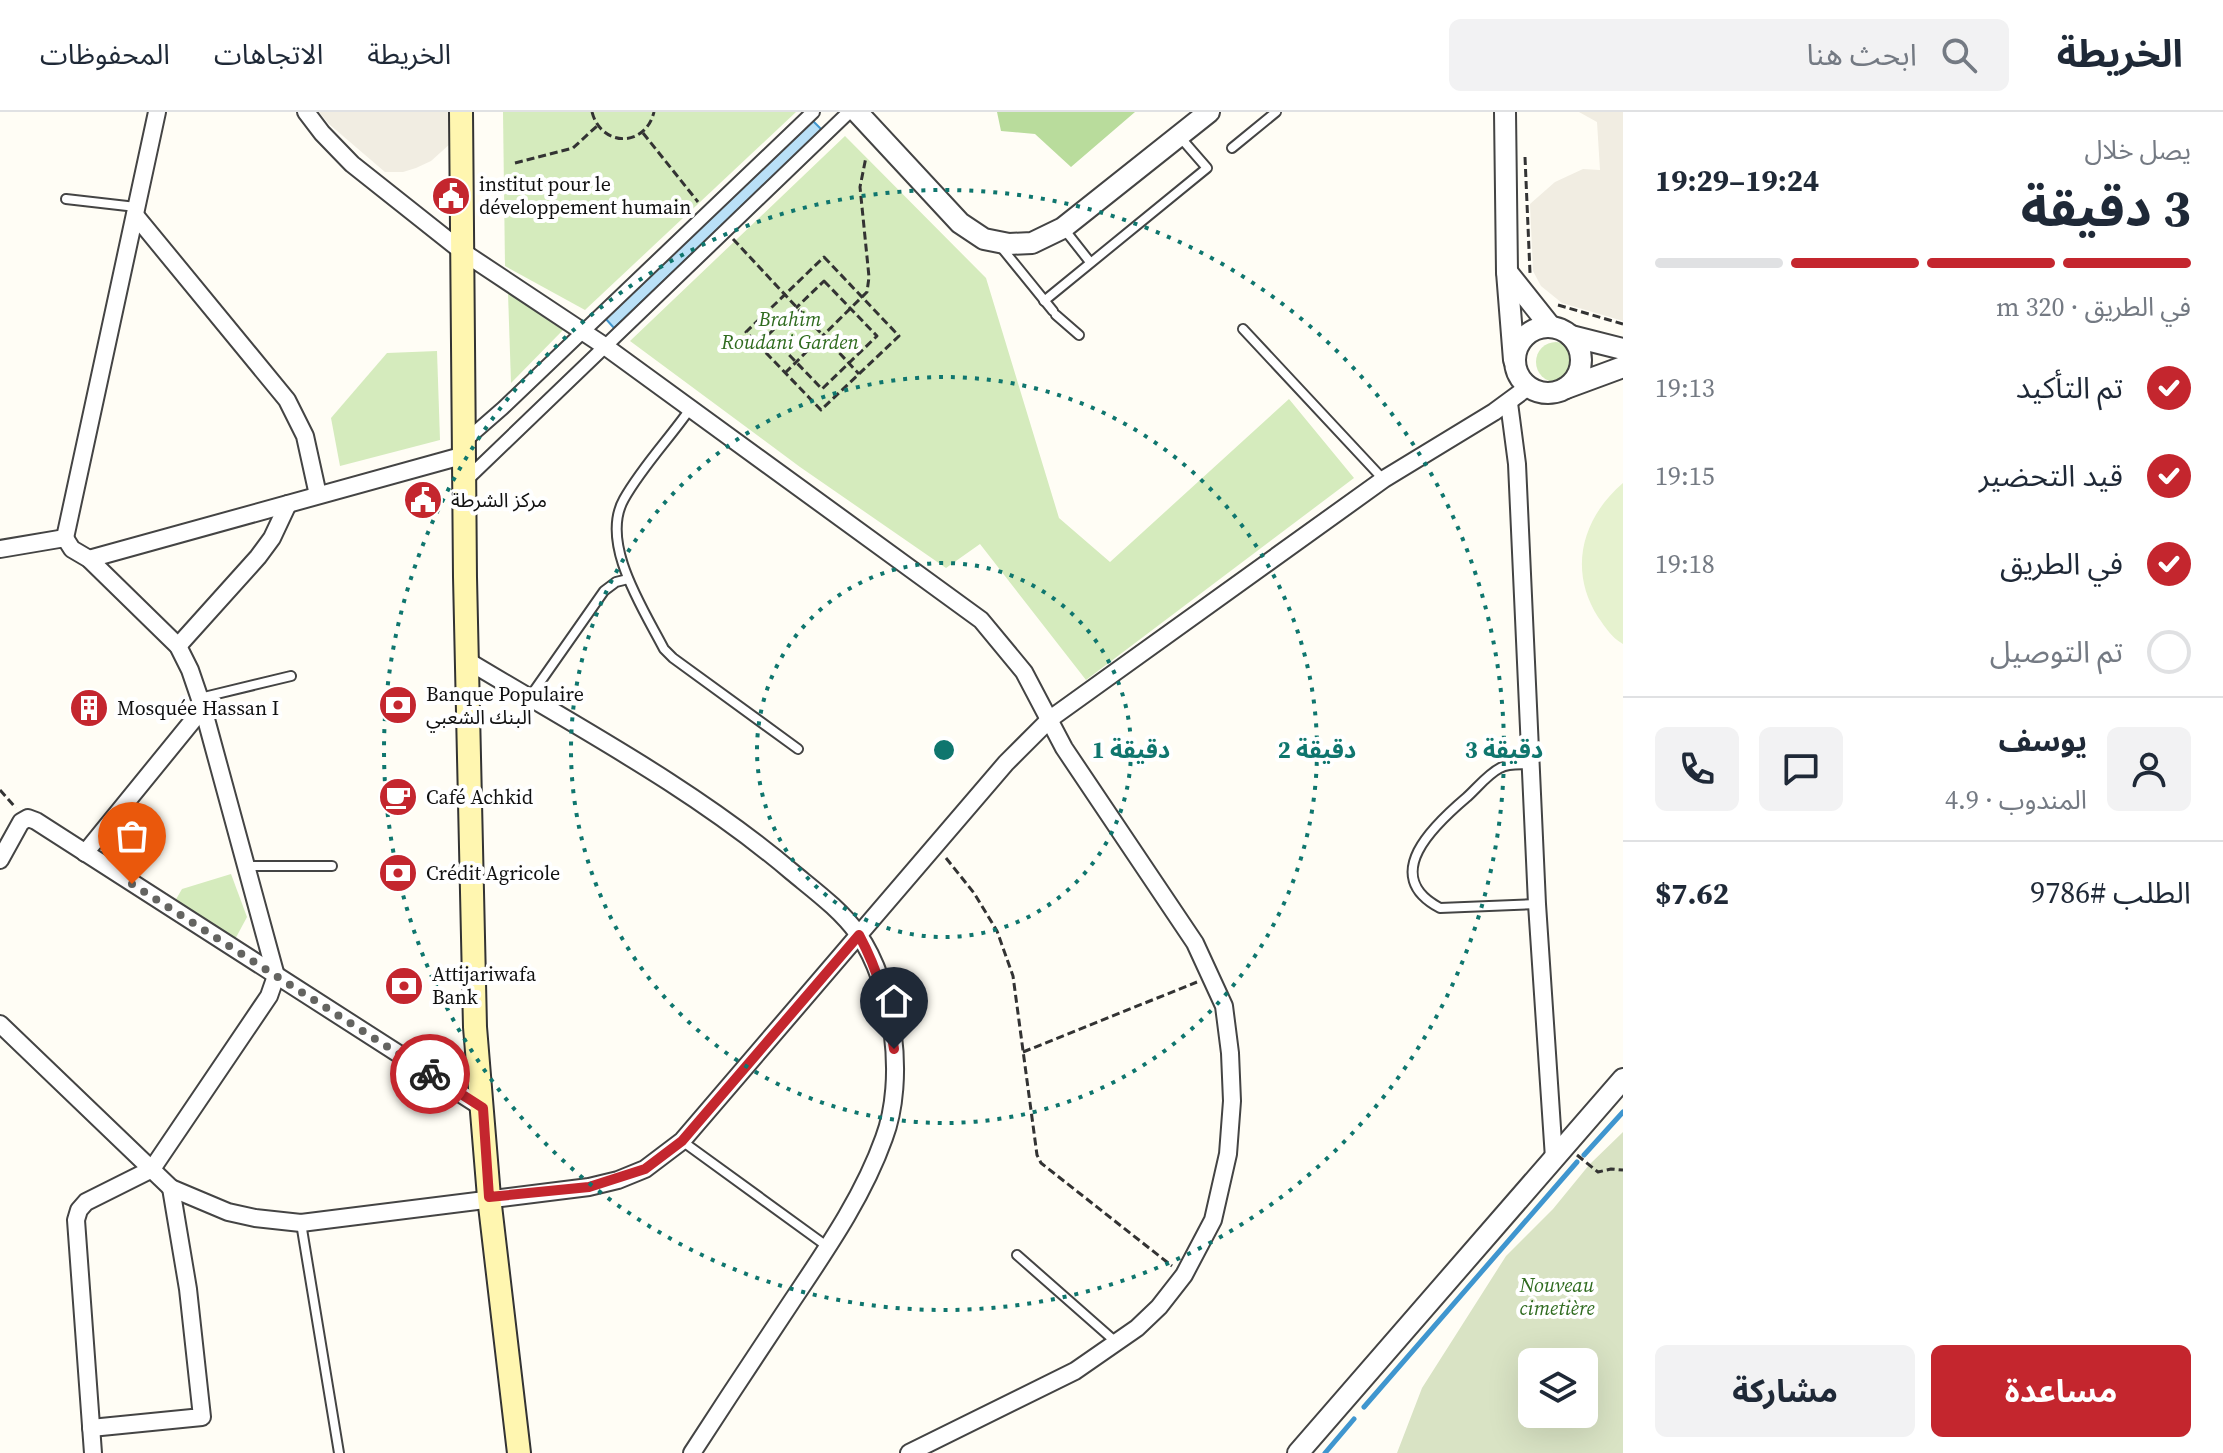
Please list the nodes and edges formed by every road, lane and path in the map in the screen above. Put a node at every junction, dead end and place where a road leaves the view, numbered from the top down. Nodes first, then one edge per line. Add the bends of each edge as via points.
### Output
1 (157, 112) edge
2 (306, 112) edge
3 (461, 112) edge
4 (592, 112) edge
5 (654, 112) edge
6 (813, 112) edge
7 (849, 112) edge
8 (857, 112) edge
9 (1209, 112) edge
10 (1276, 112) edge
11 (1505, 112) edge
12 (597, 126) junction
13 (643, 133) junction
14 (1179, 136) junction
15 (1524, 144) dead end
16 (1232, 148) dead end
17 (866, 157) dead end
18 (515, 163) dead end
19 (66, 199) dead end
20 (136, 211) junction
21 (708, 212) junction
22 (1063, 228) junction
23 (726, 232) junction
24 (998, 243) junction
25 (463, 252) junction
26 (1090, 262) junction
27 (1507, 272) junction
28 (1533, 279) dead end
29 (784, 295) junction
30 (863, 298) junction
31 (1044, 301) junction
32 (1553, 302) dead end
33 (796, 308) junction
34 (851, 309) junction
35 (1623, 324) edge
36 (1550, 326) junction
37 (1243, 329) dead end
38 (583, 331) junction
39 (1079, 335) dead end
40 (823, 336) junction
41 (1571, 336) junction
42 (606, 347) junction
43 (1623, 349) edge
44 (1514, 360) junction
45 (796, 362) junction
46 (849, 363) junction
47 (1623, 367) edge
48 (785, 373) junction
49 (859, 374) junction
50 (1528, 387) junction
51 (1562, 389) junction
52 (1509, 403) junction
53 (690, 409) junction
54 (464, 449) junction
55 (1384, 479) junction
56 (465, 481) junction
57 (318, 495) junction
58 (288, 504) junction
59 (65, 538) junction
60 (0, 549) edge
61 (89, 559) junction
62 (628, 579) junction
63 (178, 646) junction
64 (468, 661) junction
65 (291, 676) dead end
66 (529, 698) junction
67 (201, 703) junction
68 (1050, 719) junction
69 (798, 749) dead end
70 (1532, 764) junction
71 (0, 790) edge
72 (28, 818) junction
73 (936, 845) junction
74 (85, 853) junction
75 (0, 860) edge
76 (246, 866) junction
77 (332, 866) dead end
78 (1537, 904) junction
79 (859, 935) junction
80 (276, 976) junction
81 (1212, 976) junction
82 (0, 1024) edge
83 (1023, 1052) junction
84 (1623, 1079) edge
85 (483, 1108) junction
86 (682, 1141) junction
87 (1560, 1152) junction
88 (152, 1169) junction
89 (1623, 1170) edge
90 (171, 1188) junction
91 (489, 1197) junction
92 (301, 1223) junction
93 (828, 1248) junction
94 (1017, 1255) dead end
95 (1184, 1275) junction
96 (1118, 1344) junction
97 (91, 1428) junction
98 (93, 1453) edge
99 (339, 1453) edge
100 (519, 1453) edge
101 (692, 1453) edge
102 (909, 1453) edge
103 (1298, 1453) edge

1 - 20 street
2 - 25 street via 352,164
3 - 25 main road
4 - 12 path
5 - 13 path
6 - 21 street
7 - 23 street
8 - 24 street via 960,223
9 - 14 street
10 - 16 lane
11 - 27 street
12 - 13 path via 619,140
12 - 18 path via 573,148
13 - 21 path
14 - 22 street
14 - 26 lane via 1207,168
15 - 28 path
17 - 30 path via 860,199 869,286
19 - 20 lane
20 - 57 street via 287,400 305,436
20 - 59 street
21 - 23 street
21 - 38 street
22 - 24 street via 1032,243
22 - 26 lane
23 - 29 path
23 - 42 street
24 - 31 lane
25 - 38 street
25 - 54 main road
26 - 31 lane
27 - 36 street
27 - 44 street
29 - 30 path via 824,257
29 - 33 path
29 - 48 path via 746,332
30 - 34 path
30 - 49 path via 899,336
31 - 39 lane
32 - 35 path
33 - 34 path via 824,281
33 - 40 path
33 - 45 path via 769,334
34 - 40 path
34 - 46 path via 877,336
36 - 41 street
36 - 44 street via 1525,335
37 - 55 lane
38 - 42 street
38 - 54 street
40 - 45 path
40 - 46 path
41 - 43 street
41 - 51 street via 1581,358 1579,371
42 - 53 street
42 - 56 street
44 - 50 street
45 - 46 path via 822,389
45 - 48 path
46 - 49 path
47 - 51 street
48 - 49 path via 821,410
50 - 51 street via 1551,393
50 - 52 street
52 - 55 street
52 - 70 street via 1517,464
53 - 62 lane via 623,501 616,532
53 - 68 street via 981,620 1024,672
54 - 56 main road
54 - 57 street
55 - 68 street
56 - 64 main road
57 - 58 street
58 - 61 street
58 - 63 street via 258,557
59 - 60 street
59 - 61 street
61 - 63 street
62 - 66 lane via 604,591
62 - 69 lane via 664,649
63 - 67 street
64 - 66 street
64 - 85 main road via 475,1027
65 - 67 lane
66 - 79 street via 709,808 777,859
67 - 74 street
67 - 76 street
68 - 73 street
68 - 81 street
70 - 78 street
70 - 78 lane via 1500,768 1438,821 1412,862 1415,886 1440,908
71 - 72 path
72 - 74 street
72 - 75 street
73 - 79 street
73 - 83 path via 997,931 1013,976
74 - 80 street
76 - 77 lane
76 - 80 street
78 - 87 street
79 - 86 street
79 - 93 street via 887,1002 895,1093 871,1170
80 - 85 street
80 - 88 street via 269,996
81 - 83 path
81 - 95 street via 1224,1006 1230,1053 1228,1154 1213,1220
82 - 88 street
83 - 95 path via 1041,1163
84 - 87 street
85 - 91 main road
86 - 91 street via 645,1169 618,1180
86 - 93 lane
87 - 89 path via 1598,1172
87 - 103 street
88 - 90 street
88 - 97 street via 86,1202 76,1220
90 - 92 street via 228,1212
90 - 97 street via 202,1417
91 - 92 street
91 - 100 main road
92 - 99 lane
93 - 101 street
94 - 96 lane
95 - 96 street via 1159,1307
96 - 102 street via 1075,1371
97 - 98 street

